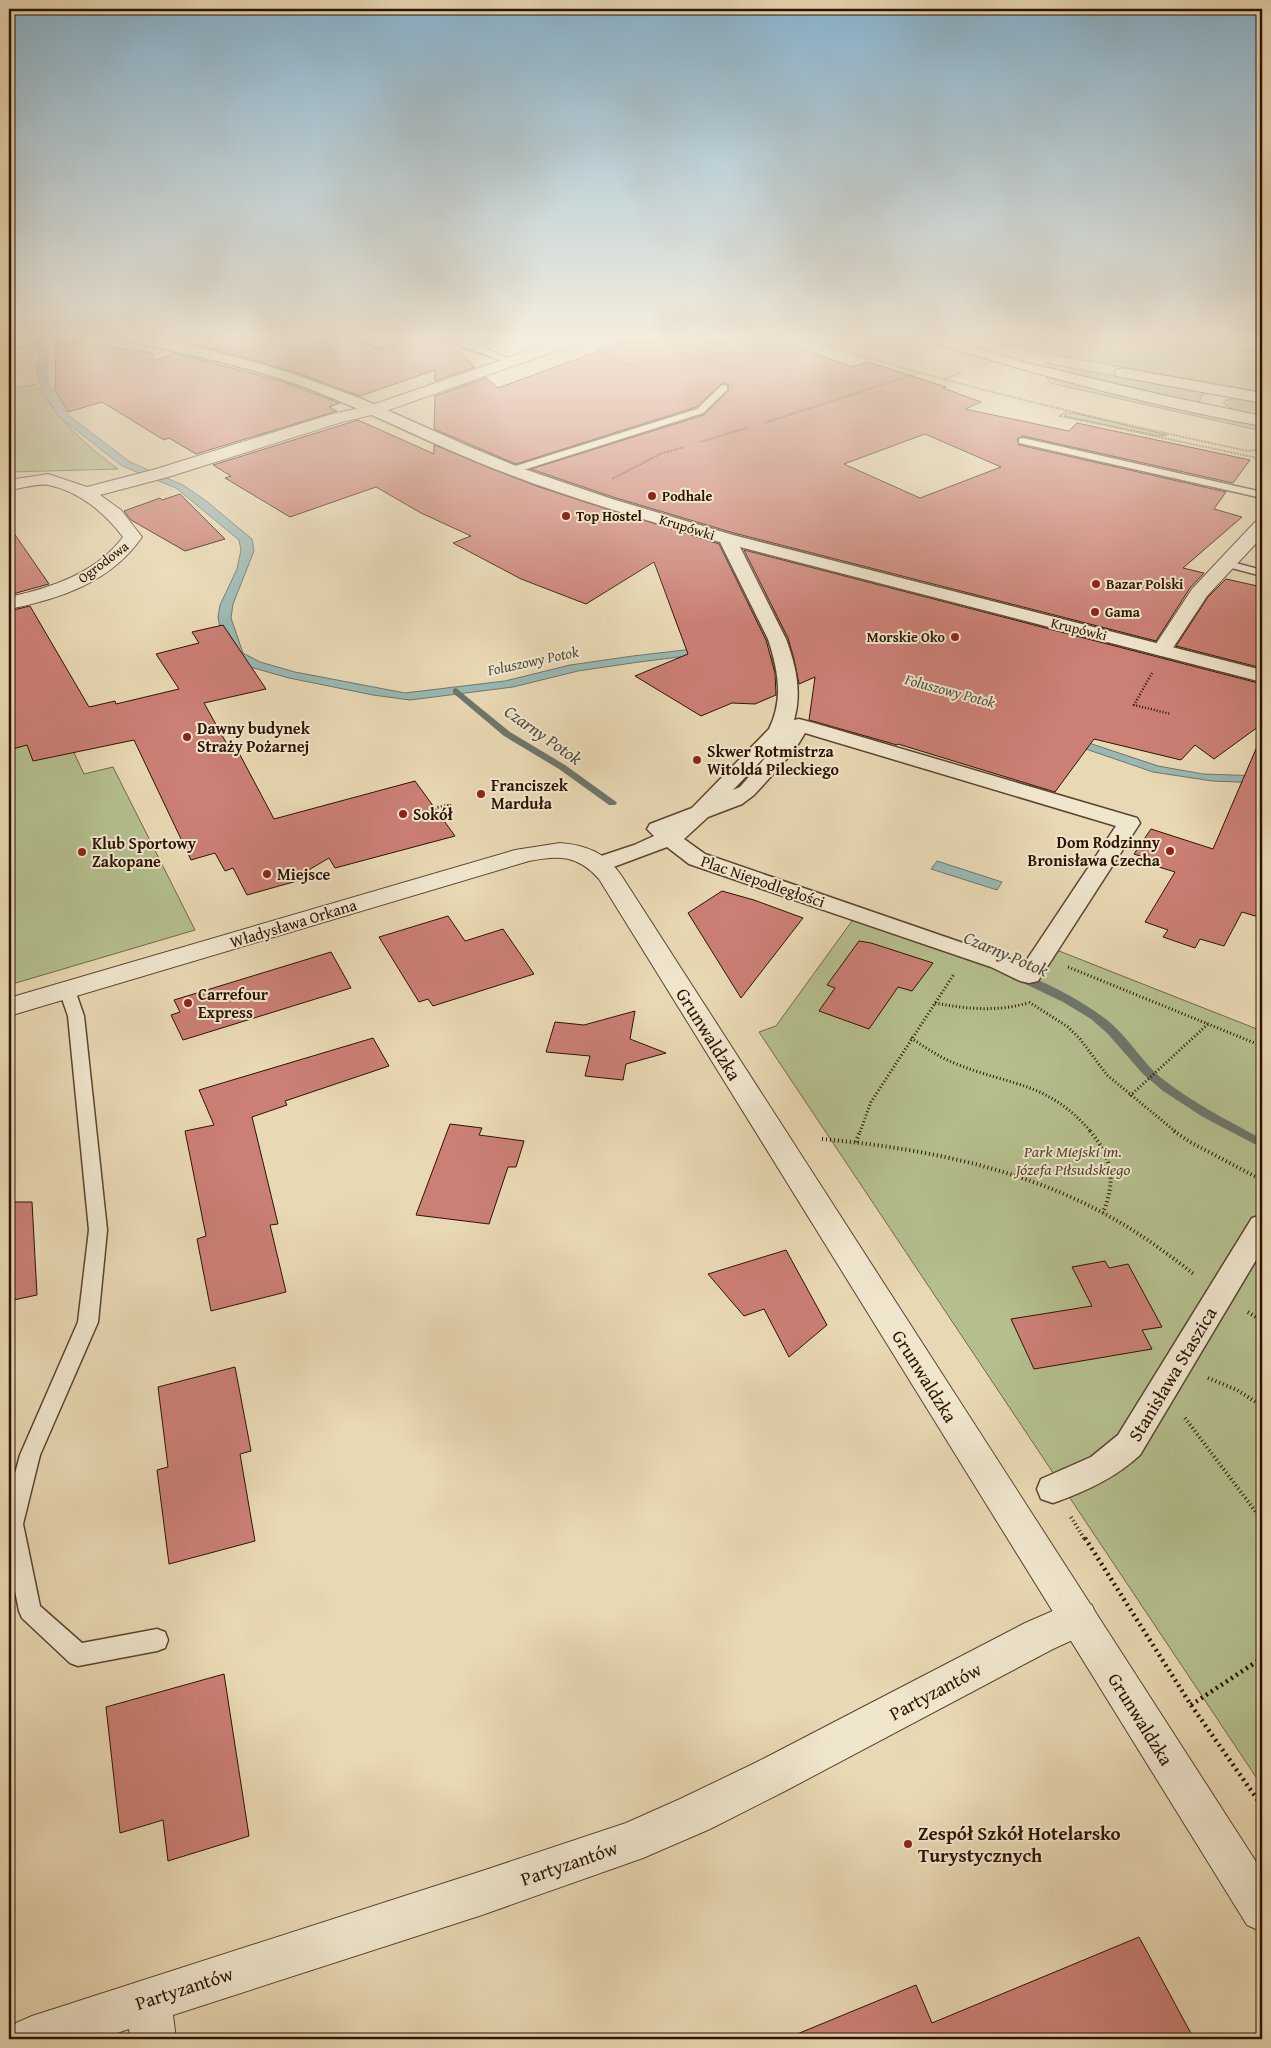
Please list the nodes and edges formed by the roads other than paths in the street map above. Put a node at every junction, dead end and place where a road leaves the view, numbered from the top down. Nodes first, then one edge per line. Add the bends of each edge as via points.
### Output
1 (295, 432) edge
2 (424, 432) edge
3 (635, 432) edge
4 (1023, 441) dead end
5 (514, 470) junction
6 (9, 485) edge
7 (86, 492) junction
8 (1262, 495) edge
9 (1262, 526) edge
10 (727, 539) junction
11 (1228, 564) junction
12 (1262, 573) edge
13 (9, 603) edge
14 (1163, 650) junction
15 (1262, 676) edge
16 (785, 734) junction
17 (669, 838) junction
18 (589, 858) junction
19 (1028, 950) dead end
20 (67, 990) junction
21 (9, 1008) edge
22 (1262, 1226) edge
23 (1053, 1489) road end
24 (1078, 1618) junction
25 (157, 1640) dead end
26 (1262, 1910) edge
27 (150, 2020) edge
28 (32, 2039) edge

1 - 7 street via 162,473
2 - 5 street, Krupówki
3 - 5 lane
4 - 8 lane
5 - 10 street, Krupówki
6 - 7 street via 48,479
7 - 13 street, Ogrodowa via 115,514 133,537 127,547 66,588
9 - 11 street
10 - 14 street, Krupówki
10 - 16 street via 773,630 784,662 789,698
11 - 12 lane
11 - 14 street via 1199,593
14 - 15 street, Krupówki
16 - 17 street via 787,747 747,791 658,829
16 - 17 street, Plac Niepodległości via 798,725 807,727 1129,823 1029,975 697,859
16 - 19 street via 1105,834
17 - 18 street via 642,850
18 - 20 street, Władysława Orkana via 549,850 524,855
18 - 24 street, Grunwaldzka via 619,892
20 - 21 street, Władysława Orkana
20 - 25 lane via 76,1016 98,1230 88,1322 30,1455 12,1524 30,1610 78,1655
22 - 23 street, Stanisława Staszica via 1129,1445 1113,1461 1092,1474
24 - 26 street, Grunwaldzka
24 - 27 street, Partyzantów via 695,1814 628,1843 482,1893
27 - 28 street, Partyzantów

